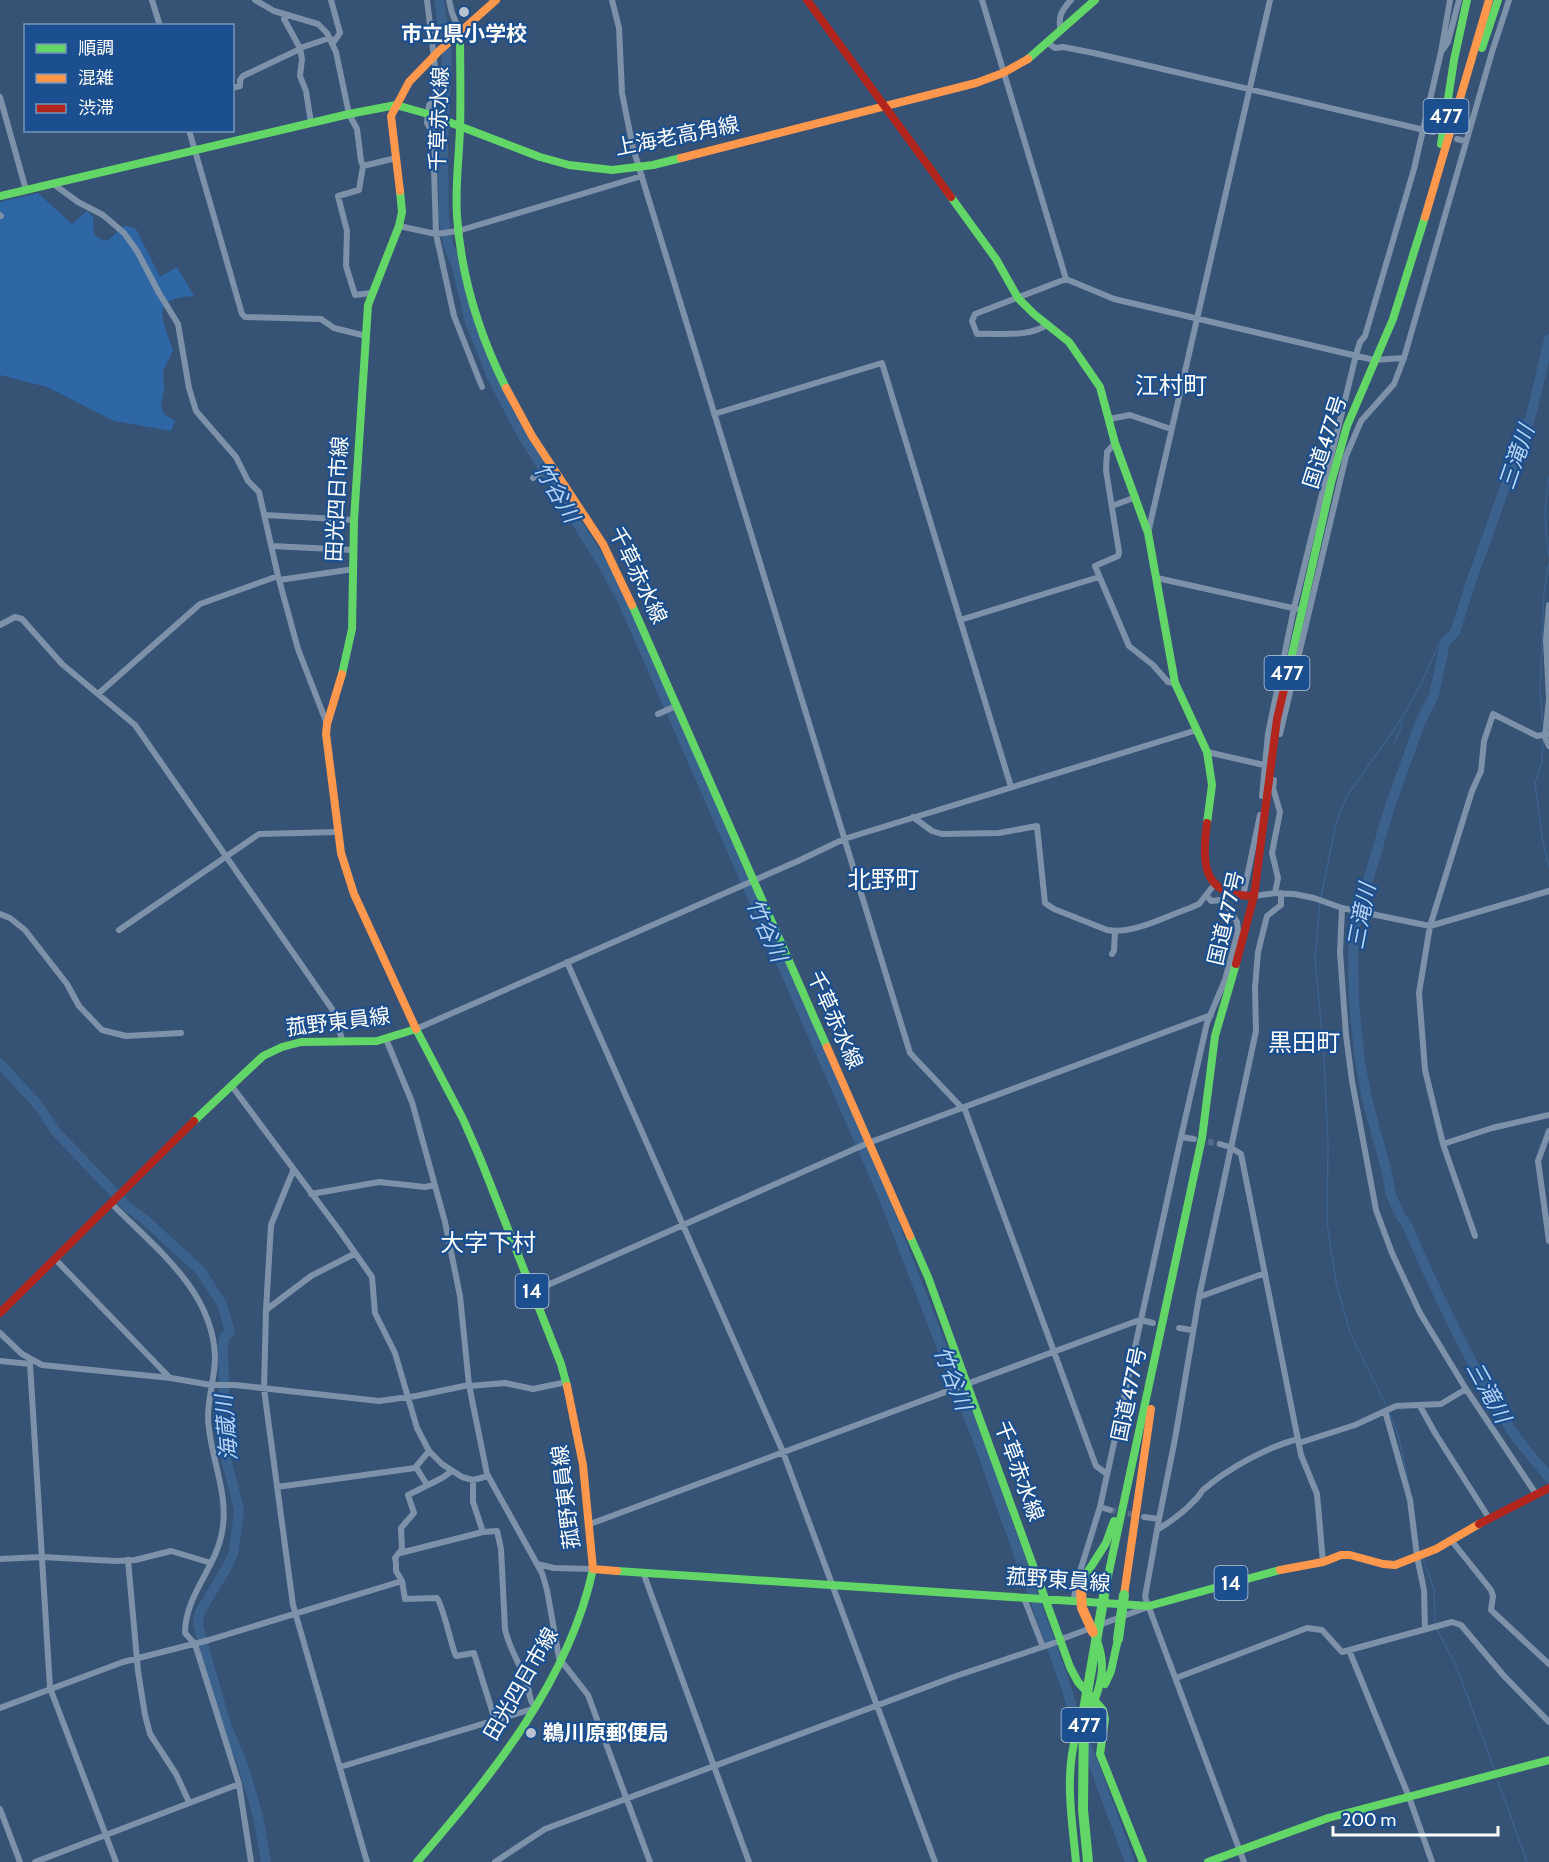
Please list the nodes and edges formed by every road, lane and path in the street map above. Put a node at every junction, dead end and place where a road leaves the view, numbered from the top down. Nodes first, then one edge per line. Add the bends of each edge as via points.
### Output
1 (152, 0) edge
2 (255, 0) edge
3 (331, 0) edge
4 (427, 0) edge
5 (449, 0) edge
6 (496, 0) edge
7 (612, 0) edge
8 (807, 0) edge
9 (982, 0) edge
10 (1071, 0) edge
11 (1095, 0) edge
12 (1270, 0) edge
13 (1450, 0) edge
14 (1459, 0) edge
15 (1467, 0) edge
16 (1489, 0) edge
17 (1498, 0) edge
18 (1509, 0) edge
19 (284, 14) junction
20 (159, 24) edge
21 (1061, 31) junction
22 (458, 34) junction
23 (331, 40) junction
24 (1048, 43) junction
25 (300, 48) junction
26 (1441, 52) junction
27 (437, 53) junction
28 (1003, 73) junction
29 (234, 88) edge
30 (1248, 89) junction
31 (0, 96) edge
32 (396, 105) junction
33 (885, 107) junction
34 (349, 114) junction
35 (429, 115) junction
36 (311, 123) junction
37 (457, 125) junction
38 (1423, 129) junction
39 (190, 132) edge
40 (1433, 132) dead end
41 (1457, 139) dead end
42 (1466, 141) junction
43 (195, 150) junction
44 (396, 159) junction
45 (363, 166) junction
46 (640, 172) junction
47 (52, 183) junction
48 (1434, 189) junction
49 (26, 190) junction
50 (0, 196) edge
51 (399, 226) junction
52 (456, 231) junction
53 (1421, 232) junction
54 (436, 234) junction
55 (1066, 279) junction
56 (371, 293) junction
57 (1018, 298) junction
58 (1197, 318) junction
59 (1048, 324) junction
60 (366, 336) junction
61 (1356, 355) junction
62 (1404, 358) junction
63 (1374, 360) junction
64 (482, 387) dead end
65 (714, 414) junction
66 (1109, 419) junction
67 (1172, 429) junction
68 (1115, 443) junction
69 (551, 465) junction
70 (533, 478) dead end
71 (1136, 497) junction
72 (1112, 507) junction
73 (265, 515) junction
74 (354, 520) junction
75 (1148, 533) junction
76 (272, 546) junction
77 (353, 550) junction
78 (354, 569) junction
79 (1099, 577) junction
80 (278, 578) junction
81 (1157, 578) junction
82 (1549, 605) edge
83 (1298, 609) junction
84 (960, 620) junction
85 (0, 625) edge
86 (1175, 683) junction
87 (98, 694) junction
88 (674, 707) junction
89 (659, 714) dead end
90 (327, 724) junction
91 (1197, 730) junction
92 (1544, 736) edge
93 (1549, 746) edge
94 (1207, 752) junction
95 (1264, 765) junction
96 (1011, 787) junction
97 (913, 817) junction
98 (338, 832) junction
99 (844, 839) junction
100 (225, 856) junction
101 (751, 881) junction
102 (1214, 885) junction
103 (1549, 891) edge
104 (1278, 893) junction
105 (1249, 896) junction
106 (1207, 897) junction
107 (1343, 908) junction
108 (0, 914) edge
109 (1430, 926) junction
110 (119, 930) dead end
111 (1115, 932) junction
112 (1112, 954) dead end
113 (567, 963) junction
114 (1211, 1016) junction
115 (416, 1029) junction
116 (181, 1033) dead end
117 (386, 1039) junction
118 (343, 1042) junction
119 (231, 1085) junction
120 (963, 1108) junction
121 (1549, 1115) edge
122 (1549, 1131) edge
123 (1181, 1137) junction
124 (1194, 1139) tunnel mouth
125 (868, 1143) junction
126 (1220, 1144) tunnel mouth
127 (1443, 1144) junction
128 (1230, 1147) junction
129 (293, 1171) junction
130 (435, 1185) junction
131 (311, 1194) junction
132 (113, 1202) junction
133 (683, 1225) junction
134 (1475, 1236) dead end
135 (1549, 1241) edge
136 (354, 1254) junction
137 (55, 1259) junction
138 (1265, 1273) junction
139 (532, 1292) junction
140 (1199, 1297) junction
141 (266, 1310) junction
142 (0, 1313) edge
143 (1142, 1320) junction
144 (1153, 1323) dead end
145 (1179, 1328) dead end
146 (1192, 1330) junction
147 (0, 1333) edge
148 (1054, 1351) junction
149 (0, 1360) edge
150 (31, 1362) junction
151 (1155, 1364) junction
152 (171, 1378) junction
153 (567, 1382) junction
154 (967, 1384) junction
155 (215, 1385) junction
156 (469, 1385) junction
157 (264, 1389) junction
158 (1466, 1389) junction
159 (407, 1397) junction
160 (1420, 1406) junction
161 (1387, 1410) junction
162 (1298, 1441) junction
163 (429, 1451) junction
164 (783, 1452) junction
165 (416, 1467) junction
166 (452, 1471) junction
167 (1107, 1474) junction
168 (488, 1476) junction
169 (473, 1480) junction
170 (427, 1485) junction
171 (277, 1487) junction
172 (1541, 1492) edge
173 (1100, 1507) junction
174 (1110, 1510) tunnel mouth
175 (1144, 1517) tunnel mouth
176 (1489, 1518) junction
177 (1159, 1519) junction
178 (590, 1524) junction
179 (1157, 1530) junction
180 (483, 1532) junction
181 (1451, 1540) junction
182 (400, 1553) junction
183 (1420, 1556) junction
184 (42, 1557) junction
185 (0, 1559) edge
186 (128, 1560) junction
187 (1323, 1562) junction
188 (211, 1563) junction
189 (537, 1564) junction
190 (593, 1569) junction
191 (643, 1572) junction
192 (402, 1581) junction
193 (831, 1585) junction
194 (1035, 1598) junction
195 (1073, 1602) junction
196 (1149, 1606) junction
197 (294, 1614) junction
198 (1425, 1629) junction
199 (1058, 1641) junction
200 (196, 1644) junction
201 (1045, 1646) junction
202 (1349, 1650) junction
203 (138, 1659) junction
204 (560, 1661) junction
205 (1549, 1664) edge
206 (1176, 1678) junction
207 (50, 1688) junction
208 (1095, 1699) junction
209 (877, 1705) junction
210 (0, 1708) edge
211 (534, 1709) junction
212 (495, 1720) junction
213 (1549, 1722) edge
214 (1549, 1760) edge
215 (713, 1766) junction
216 (340, 1767) junction
217 (239, 1784) junction
218 (1409, 1797) junction
219 (627, 1798) junction
220 (189, 1802) junction
221 (0, 1809) edge
222 (105, 1835) junction
223 (1240, 1850) junction
224 (21, 1862) edge
225 (35, 1862) edge
226 (116, 1862) edge
227 (250, 1862) edge
228 (366, 1862) edge
229 (417, 1862) edge
230 (495, 1862) edge
231 (650, 1862) edge
232 (749, 1862) edge
233 (935, 1862) edge
234 (1076, 1862) edge
235 (1088, 1862) edge
236 (1143, 1862) edge
237 (1208, 1862) edge
238 (1244, 1862) edge
239 (1432, 1862) edge

1 - 20 street
2 - 19 street
3 - 23 street via 340,33
4 - 27 street
5 - 22 street
6 - 22 main road, 田光四日市線
7 - 46 street via 619,28 624,110
8 - 33 main road
9 - 28 street
10 - 21 street via 1061,13
11 - 21 main road, 上海老高角線
12 - 30 street
13 - 26 street
14 - 26 street via 1448,42
15 - 53 main road, 477
16 - 48 main road, 国道477号 / 477
17 - 48 main road, 477
18 - 42 street
19 - 23 street via 318,24
19 - 25 street
21 - 24 main road, 上海老高角線
22 - 27 main road, 田光四日市線
22 - 37 main road, 千草赤水線
23 - 25 street
23 - 34 street
24 - 28 main road, 上海老高角線
24 - 30 street via 1055,48 1094,53
25 - 29 street via 243,76 240,86
25 - 36 street via 300,76
26 - 38 street
27 - 32 main road, 田光四日市線 via 409,82
27 - 35 street via 436,96 429,105
28 - 33 main road, 上海老高角線
28 - 55 street
30 - 38 street
30 - 58 street
31 - 49 street
32 - 34 main road, 上海老高角線
32 - 35 main road, 上海老高角線
32 - 44 main road, 田光四日市線 via 391,116
33 - 46 main road, 上海老高角線
33 - 57 main road via 996,259
34 - 36 main road, 上海老高角線
34 - 45 street via 357,129
35 - 37 main road, 上海老高角線
35 - 54 street via 427,123 435,136
36 - 43 main road, 上海老高角線
37 - 46 main road, 上海老高角線 via 569,165
37 - 52 main road, 千草赤水線
38 - 40 street
38 - 61 street via 1365,336
39 - 43 street
41 - 42 street
42 - 62 street
43 - 47 main road, 上海老高角線
43 - 60 street via 242,314 321,319 334,328
44 - 45 street
44 - 51 main road, 田光四日市線 via 402,212
45 - 56 street via 359,190 338,196 347,231 346,266 351,285 355,296
46 - 52 street
46 - 65 street
47 - 49 main road, 上海老高角線
47 - 73 street via 103,215 132,243 178,324 196,411 257,489
48 - 53 main road, 国道477号 / 477
49 - 50 main road, 上海老高角線
51 - 54 street
51 - 56 main road, 田光四日市線
52 - 54 street
52 - 69 main road, 千草赤水線 via 488,354 522,420
53 - 63 main road, 国道477号 / 477 via 1393,319
54 - 64 street via 454,316
55 - 57 street
55 - 58 street via 1114,300
56 - 60 main road, 田光四日市線
57 - 59 main road
57 - 59 street via 975,314 972,321 977,334 1018,333
58 - 61 street
58 - 67 street
59 - 66 main road via 1069,342 1088,367 1100,387
60 - 74 main road, 田光四日市線
61 - 63 street
61 - 83 street
62 - 63 street
62 - 104 street via 1394,384 1361,421 1346,456 1308,611 1278,744 1273,788 1280,812 1272,853
63 - 83 main road, 国道477号 / 477 via 1347,426
65 - 84 street via 882,363
65 - 99 street
66 - 67 street via 1130,415
66 - 68 main road
67 - 75 street
68 - 71 main road
68 - 72 street via 1107,452 1106,470
69 - 70 street
69 - 88 main road, 千草赤水線 via 614,563
71 - 72 street
71 - 75 main road
72 - 79 street via 1119,552 1095,566
73 - 74 street
73 - 76 street
74 - 77 main road, 田光四日市線
75 - 81 main road
76 - 77 street
76 - 80 street
77 - 78 main road, 田光四日市線
78 - 80 street
78 - 90 main road, 田光四日市線 via 349,648
79 - 84 street
79 - 86 street via 1129,646 1168,682
80 - 87 street via 200,604
80 - 90 street via 298,649
81 - 83 street
81 - 86 main road
82 - 92 street via 1549,699
83 - 95 street
83 - 105 main road, 国道477号 / 477 via 1274,738 1264,834
84 - 96 street
85 - 87 street via 15,617 22,619 62,664
86 - 91 main road
87 - 100 street via 135,724
88 - 89 street
88 - 101 main road, 千草赤水線
90 - 98 main road, 田光四日市線
91 - 94 main road
91 - 96 street
92 - 93 street
92 - 109 street via 1492,714 1481,771
94 - 95 street
94 - 102 main road via 1212,785 1203,849 1206,871
95 - 105 street
96 - 97 street
97 - 99 street
97 - 111 street via 942,834 999,833 1037,826 1045,903
98 - 100 street via 259,834
98 - 115 main road, 田光四日市線 via 354,894
99 - 101 street
99 - 120 street via 910,1053
100 - 110 street
100 - 118 street via 332,1009
101 - 113 street
101 - 125 main road, 千草赤水線
102 - 105 main road via 1228,893
102 - 106 street
103 - 109 street
104 - 105 street
104 - 107 street via 1314,898
104 - 128 street via 1281,905 1267,916 1258,952 1256,1031
105 - 151 main road, 国道477号 / 477 via 1248,925 1215,1036 1202,1138
106 - 111 street via 1190,908
106 - 114 street via 1226,902 1238,931
107 - 109 street
107 - 158 street via 1340,952 1346,1035 1376,1210 1411,1296
108 - 116 street via 25,930 79,1006 102,1030 126,1036
109 - 127 street via 1419,993 1425,1070
111 - 112 street
113 - 115 street
113 - 133 street
114 - 120 street
114 - 123 street
115 - 117 main road, 菰野東員線
115 - 139 main road, 菰野東員線 / 14 via 463,1119
117 - 118 main road, 菰野東員線
117 - 130 street via 412,1102
118 - 119 main road, 菰野東員線 via 301,1042 282,1047 262,1056
119 - 129 street
119 - 132 main road, 菰野東員線
120 - 125 street
120 - 148 street
121 - 127 street
122 - 135 street via 1538,1161
123 - 124 street
123 - 143 street
125 - 133 street
125 - 154 main road, 千草赤水線 via 928,1278
126 - 128 street
127 - 134 street
128 - 138 street via 1240,1154
128 - 140 street
129 - 131 street
129 - 141 street via 271,1225
130 - 131 street via 379,1182
130 - 156 street via 465,1324
131 - 136 street
132 - 137 main road, 菰野東員線
132 - 155 street via 186,1281 206,1312 213,1337
133 - 139 street
133 - 164 street
136 - 141 street via 311,1276
136 - 159 street via 372,1277 375,1313 395,1353
137 - 142 main road, 菰野東員線
137 - 152 street
138 - 140 street
138 - 162 street
139 - 153 main road, 菰野東員線 / 14
140 - 146 street
141 - 157 street
143 - 144 street
143 - 148 street
143 - 167 street
145 - 146 street
146 - 177 street
147 - 150 street
148 - 154 street
148 - 167 street via 1096,1466
149 - 150 street
150 - 152 street
150 - 184 street
151 - 208 main road, bridge via 1118,1639 1111,1671
151 - 208 main road, bridge via 1112,1530 1081,1590 1082,1608 1104,1660
151 - 235 main road, 国道477号 / 477, bridge via 1105,1590 1084,1710 1083,1810
152 - 155 street
153 - 156 street via 541,1389 505,1383
153 - 178 main road, 菰野東員線 / 14
154 - 164 street
154 - 194 main road, 千草赤水線
155 - 157 street
155 - 188 street via 208,1426 224,1521
156 - 159 street
156 - 168 street
157 - 159 street via 379,1401
157 - 171 street
158 - 160 street via 1443,1403
158 - 172 street
159 - 163 street
160 - 161 street
160 - 176 street
161 - 162 street via 1347,1428
161 - 183 street
162 - 179 street via 1263,1451 1220,1478
162 - 187 street via 1317,1494
163 - 165 street
163 - 166 street
164 - 178 street
164 - 193 street
165 - 170 street
165 - 171 street
166 - 169 street
166 - 170 street
167 - 173 street
168 - 169 street
168 - 189 street
169 - 180 street via 473,1502
170 - 182 street via 408,1495 414,1513 401,1528
171 - 197 street
172 - 176 main road, 菰野東員線 / 14
173 - 174 street
173 - 195 street
175 - 177 street
176 - 181 main road, 菰野東員線 / 14
177 - 179 street
178 - 190 main road, 菰野東員線 / 14
179 - 196 street via 1145,1597
180 - 182 street
180 - 211 street via 497,1532 507,1641 525,1678
181 - 183 main road, 菰野東員線 / 14
181 - 205 street via 1491,1590 1491,1610
182 - 192 street via 395,1558
183 - 187 main road, 菰野東員線 / 14 via 1395,1565 1350,1555
183 - 198 street
184 - 185 street
184 - 186 street
184 - 207 street
186 - 188 street via 171,1551
186 - 203 street
187 - 196 main road, 菰野東員線 / 14 via 1266,1572
188 - 200 street via 185,1620 185,1633
189 - 190 street
189 - 204 street via 547,1590
190 - 191 main road, 菰野東員線 / 14
190 - 204 main road, 田光四日市線 via 587,1597
191 - 193 main road, 菰野東員線 / 14
191 - 215 street
192 - 197 street
192 - 212 street via 405,1599 437,1598 441,1602 455,1654 474,1653
193 - 194 main road, 菰野東員線 / 14
193 - 209 street
194 - 195 main road, 菰野東員線 / 14
194 - 199 main road, 千草赤水線
194 - 201 street
195 - 196 main road, 菰野東員線 / 14
196 - 199 street
196 - 206 street
197 - 200 street
197 - 216 street
198 - 202 street
198 - 213 street via 1452,1622 1461,1625
199 - 201 street
199 - 208 main road, 千草赤水線 via 1074,1676
200 - 203 street
200 - 217 street
201 - 209 street
202 - 206 street via 1342,1652 1322,1630 1307,1628
202 - 218 street
203 - 207 street
203 - 220 street via 150,1734
204 - 211 main road, 田光四日市線
204 - 219 street via 588,1695
206 - 223 street
207 - 210 street
207 - 222 street
208 - 234 main road via 1078,1730 1072,1767
208 - 236 main road via 1104,1714 1100,1754
209 - 215 street
209 - 233 street
211 - 212 street
211 - 229 main road, 田光四日市線 via 507,1750
212 - 216 street
214 - 218 main road
215 - 219 street
215 - 232 street
216 - 228 street
217 - 220 street
217 - 227 street
218 - 223 main road via 1328,1818
218 - 239 street
219 - 230 street via 545,1829
219 - 231 street
220 - 222 street
221 - 224 street
222 - 225 street
222 - 226 street
223 - 237 main road
223 - 238 street

